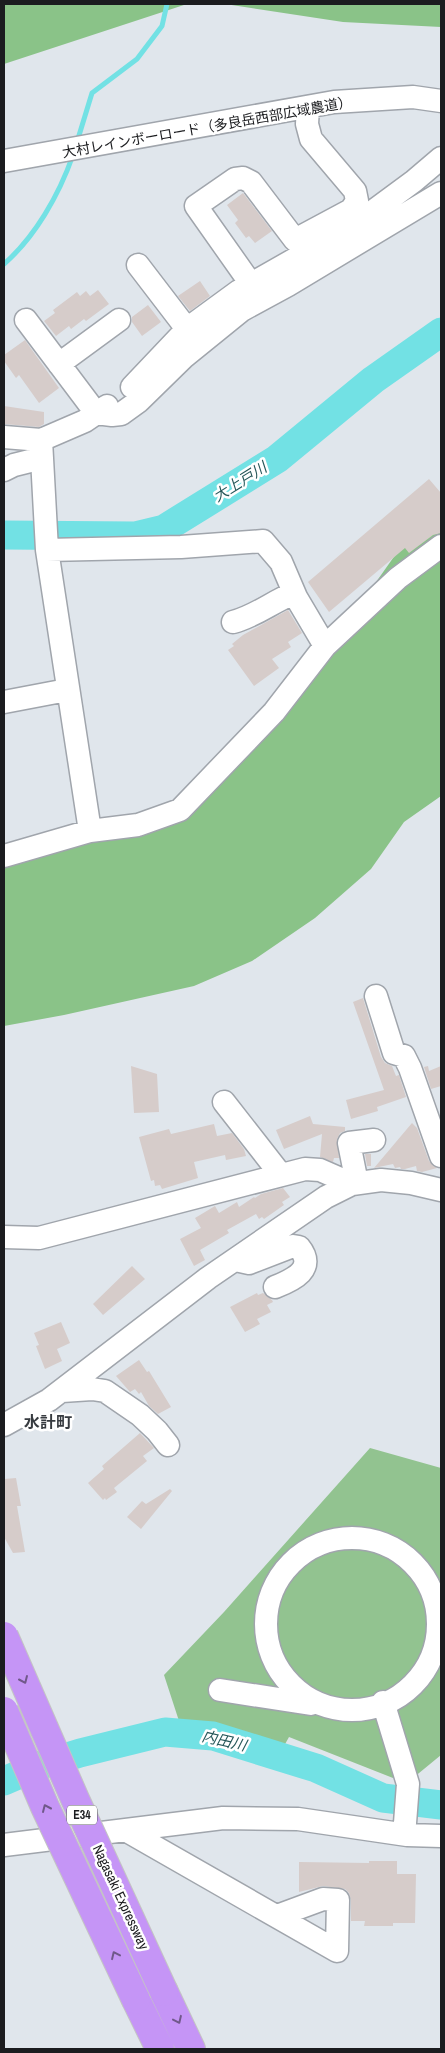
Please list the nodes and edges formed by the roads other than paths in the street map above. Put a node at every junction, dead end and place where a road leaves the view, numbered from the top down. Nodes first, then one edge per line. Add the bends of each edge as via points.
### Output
1 (441, 101) edge
2 (308, 107) junction
3 (441, 158) edge
4 (4, 161) edge
5 (441, 193) edge
6 (138, 265) dead end
7 (251, 284) junction
8 (26, 320) dead end
9 (119, 320) dead end
10 (186, 329) junction
11 (59, 364) junction
12 (96, 413) junction
13 (4, 437) edge
14 (41, 449) junction
15 (4, 470) edge
16 (441, 546) edge
17 (47, 550) junction
18 (294, 593) junction
19 (233, 622) dead end
20 (325, 646) junction
21 (67, 690) junction
22 (4, 702) edge
23 (90, 831) junction
24 (4, 856) edge
25 (376, 996) dead end
26 (224, 1102) dead end
27 (374, 1140) dead end
28 (441, 1156) edge
29 (281, 1175) junction
30 (354, 1184) junction
31 (441, 1190) edge
32 (4, 1237) edge
33 (235, 1260) junction
34 (275, 1287) dead end
35 (62, 1391) junction
36 (4, 1425) edge
37 (168, 1445) dead end
38 (4, 1635) edge
39 (220, 1690) dead end
40 (383, 1702) junction
41 (329, 1706) junction
42 (4, 1711) edge
43 (404, 1829) junction
44 (127, 1831) junction
45 (441, 1836) edge
46 (4, 1845) edge
47 (277, 1916) dead end
48 (160, 2049) edge
49 (191, 2049) edge

1 - 2 street, 大村レインボーロード（多良岳西部広域農道） via 413,98 334,102
2 - 4 street, 大村レインボーロード（多良岳西部広域農道）
2 - 7 street via 307,124 311,139 355,191 357,201 351,210 295,240 251,182 243,178 234,179 196,206
3 - 7 street via 352,226
5 - 12 street via 242,310 121,414
6 - 10 street
7 - 10 street
8 - 11 street
9 - 11 street
10 - 12 street via 130,390
11 - 12 street
12 - 14 street
13 - 14 street
14 - 15 street
14 - 17 street
16 - 20 street via 398,578
17 - 18 street via 181,547 263,540 281,562
17 - 21 street
18 - 19 street via 249,618
18 - 20 street
20 - 23 street via 274,712 180,810 138,825
21 - 22 street
21 - 23 street
23 - 24 street
25 - 28 street via 394,1053 404,1056 410,1068
26 - 29 street
27 - 30 street via 349,1143
29 - 30 street via 305,1169 320,1170
29 - 32 street via 39,1238
30 - 31 street via 381,1180
30 - 33 street via 326,1196
33 - 34 street via 249,1263 292,1246 299,1247 304,1252 304,1268 296,1277
33 - 35 street
35 - 36 street
35 - 37 street via 105,1391 140,1415
38 -> 49 highway, Nagasaki Expressway / E34, bridge via 75,1800
39 - 41 street
40 - 41 street via 357,1711 340,1712
40 - 41 street via 410,1692 418,1680 439,1633 438,1618 419,1568 412,1560 362,1536 346,1537 295,1556 286,1567 265,1614 265,1629 284,1679 295,1691
40 - 43 street via 408,1784
48 -> 42 highway, E34, bridge via 45,1807
43 - 44 street via 279,1819 207,1820
43 - 45 street
44 - 46 street
44 - 47 street

